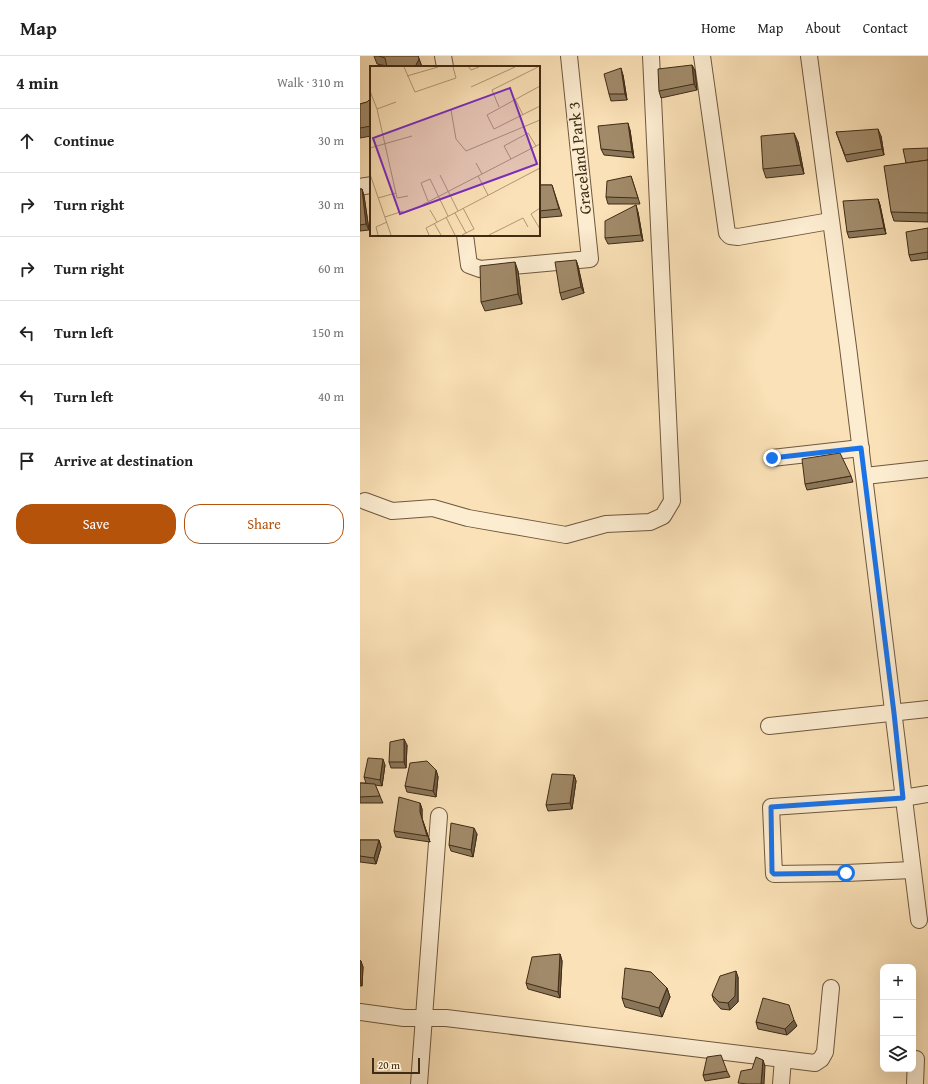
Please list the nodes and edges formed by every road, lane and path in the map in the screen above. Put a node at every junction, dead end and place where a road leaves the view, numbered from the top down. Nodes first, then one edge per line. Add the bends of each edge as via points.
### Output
1 (443, 56) edge
2 (569, 56) edge
3 (651, 56) edge
4 (702, 56) edge
5 (809, 56) edge
6 (445, 66) edge
7 (370, 185) edge
8 (360, 187) edge
9 (830, 221) junction
10 (465, 236) edge
11 (861, 448) junction
12 (772, 458) dead end
13 (928, 469) edge
14 (865, 476) junction
15 (365, 501) dead end
16 (928, 709) edge
17 (894, 713) junction
18 (769, 726) dead end
19 (928, 794) edge
20 (903, 798) junction
21 (439, 816) dead end
22 (912, 870) junction
23 (919, 920) dead end
24 (831, 988) dead end
25 (360, 1012) edge
26 (423, 1018) junction
27 (783, 1059) junction
28 (915, 1072) edge
29 (419, 1084) edge
30 (781, 1084) edge
31 (915, 1084) edge

1 - 6 street
2 - 10 street, Graceland Park 3 via 590,259 480,269 469,264
3 - 15 street via 672,501 663,516 650,522 606,524 566,535 468,518 433,508 392,511
4 - 9 street via 727,234 738,237
5 - 9 street
7 - 8 street
9 - 11 street
11 - 12 street
11 - 14 street
13 - 14 street
14 - 17 street
16 - 17 street
17 - 18 street
17 - 20 street
19 - 20 street
20 - 22 street
20 - 22 street via 774,805 771,807 772,872 846,873
21 - 26 street
22 - 23 street
24 - 27 street via 825,1052 822,1059 815,1064
25 - 26 street
26 - 27 street via 446,1018
26 - 29 street
27 - 30 street
28 - 31 street

